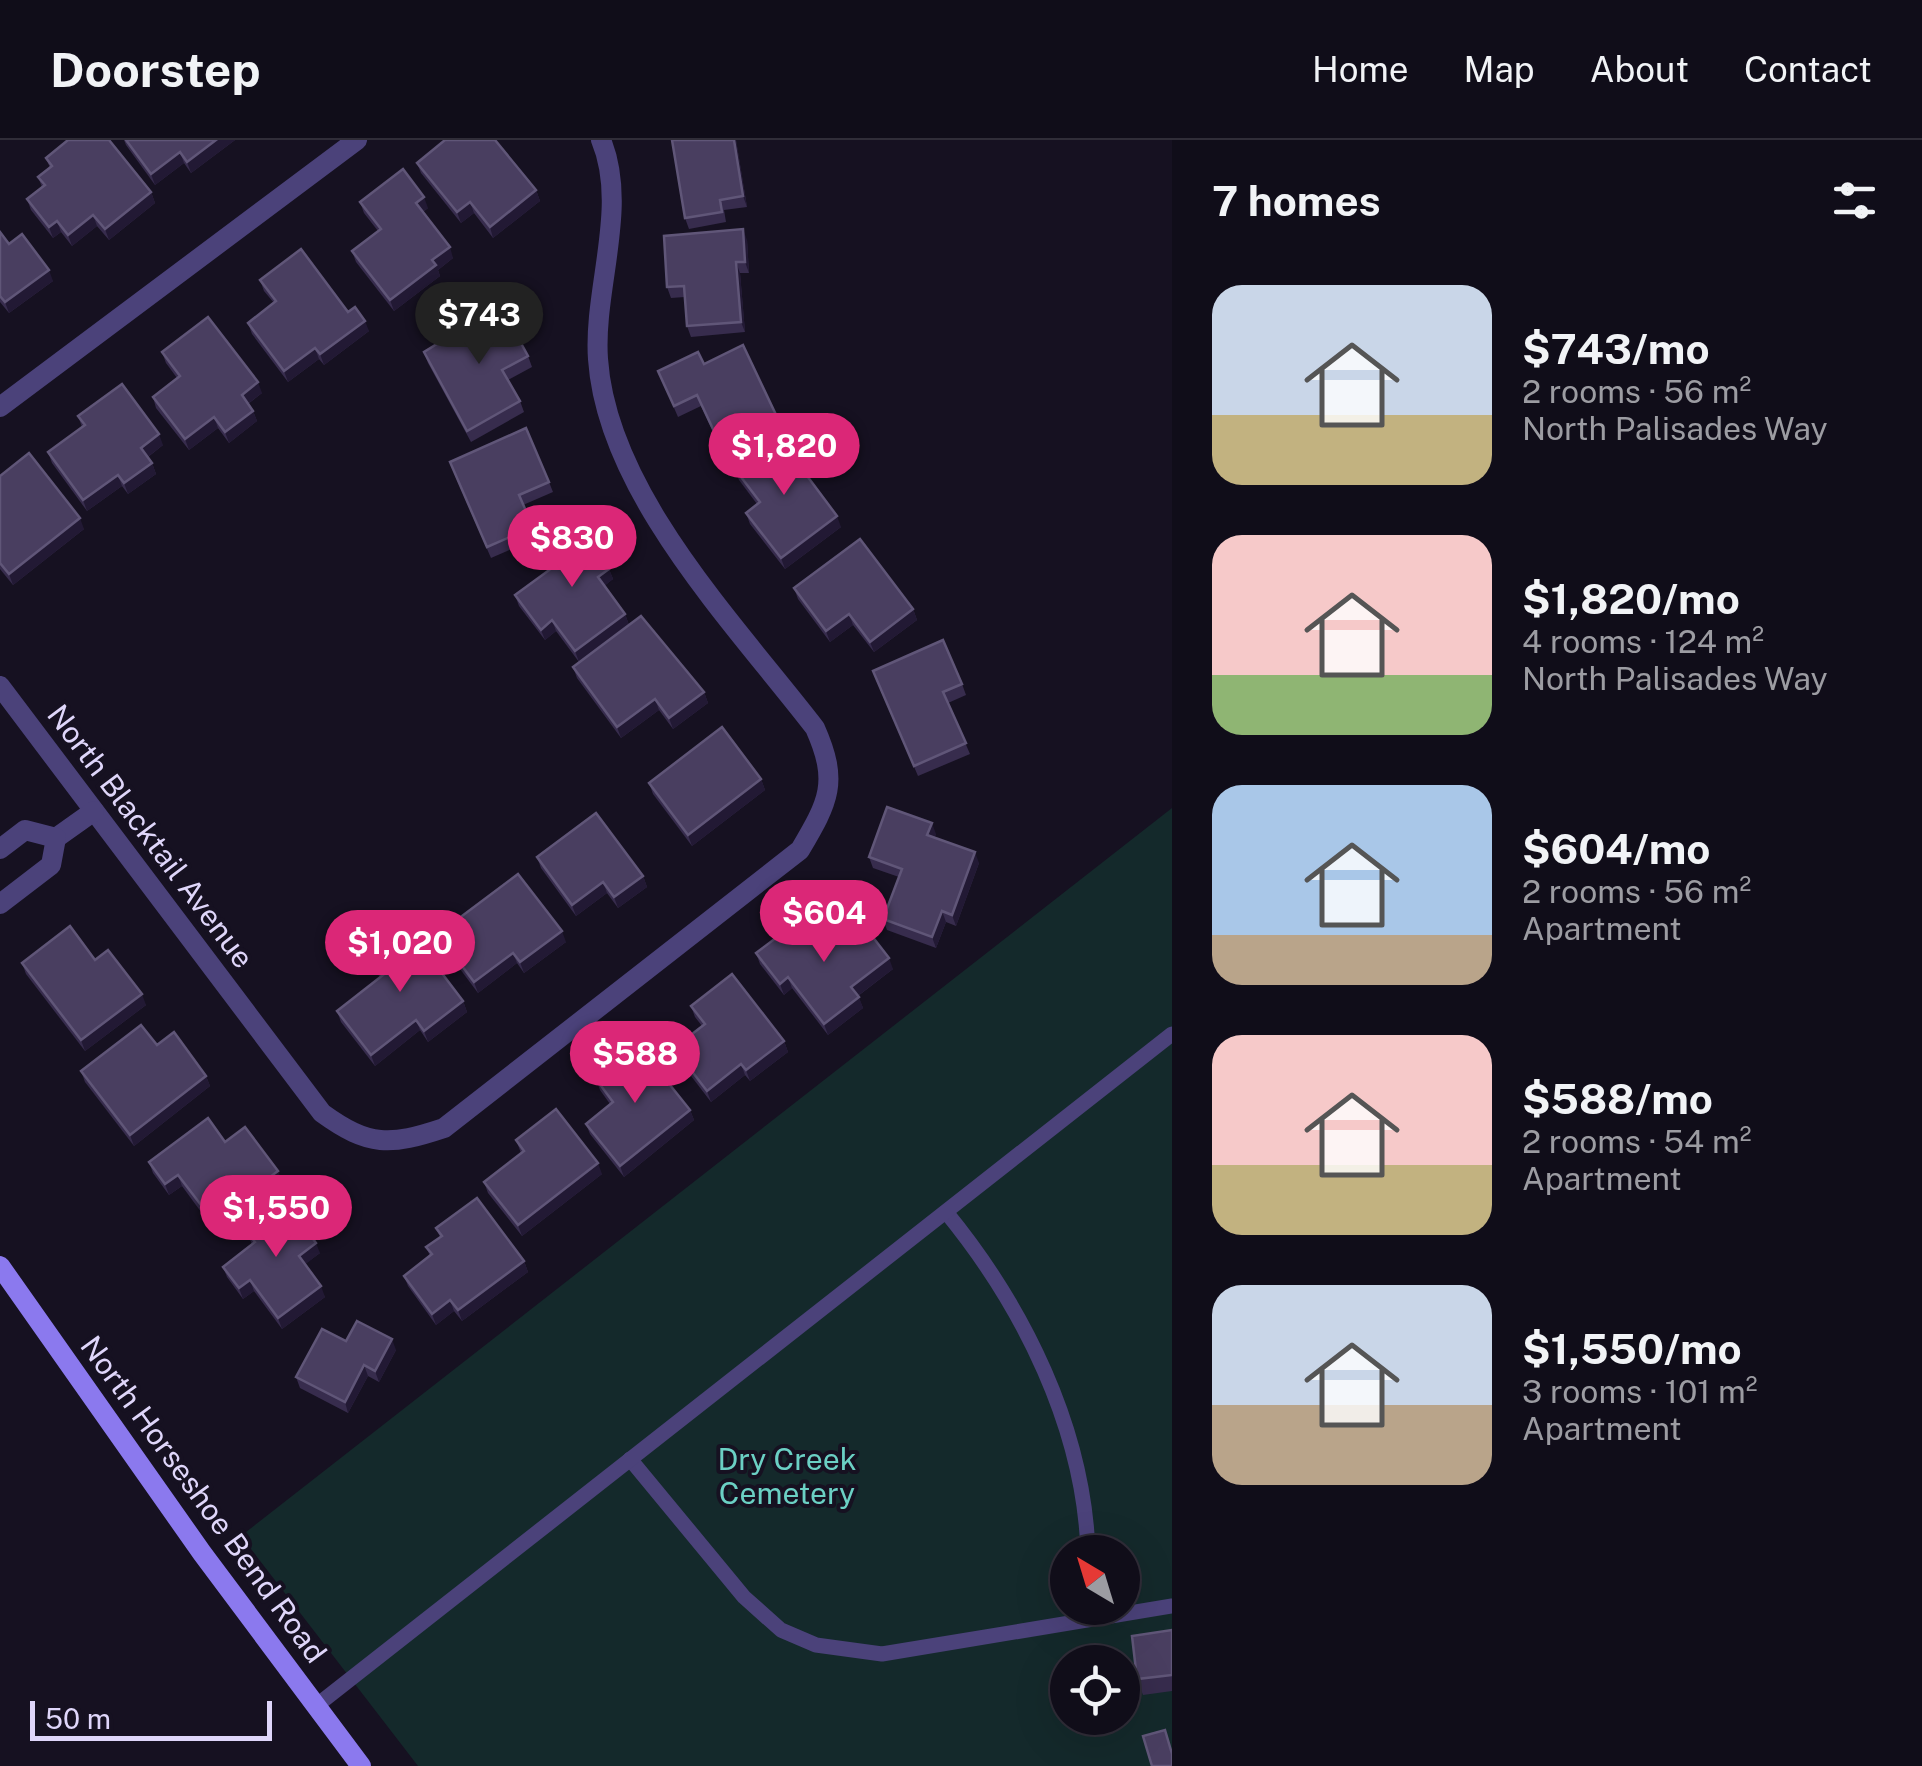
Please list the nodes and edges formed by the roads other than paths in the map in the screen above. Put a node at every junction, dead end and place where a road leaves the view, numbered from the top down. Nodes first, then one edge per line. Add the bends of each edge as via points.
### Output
1 (357, 140) edge
2 (601, 140) edge
3 (0, 407) edge
4 (0, 686) edge
5 (94, 811) junction
6 (56, 838) junction
7 (0, 849) edge
8 (0, 904) edge
9 (1172, 1034) edge
10 (946, 1212) junction
11 (0, 1266) edge
12 (630, 1459) junction
13 (1086, 1535) edge
14 (1172, 1606) edge
15 (1140, 1609) edge
16 (1050, 1621) edge
17 (316, 1706) junction
18 (361, 1766) edge

1 - 3 street
2 - 5 street, North Blacktail Avenue via 611,200 598,358 605,410 650,513 815,728 827,755 831,785 800,850 444,1128 380,1143 322,1113
4 - 5 street, North Blacktail Avenue
5 - 6 street
6 - 7 street via 24,830
6 - 8 street via 51,865
9 - 10 lane
10 - 12 lane
10 - 13 lane via 1020,1321 1058,1403
11 - 17 street, North Horseshoe Bend Road
12 - 16 lane via 744,1597 781,1630 816,1645 882,1654
12 - 17 lane
14 - 15 lane
17 - 18 street, North Horseshoe Bend Road

